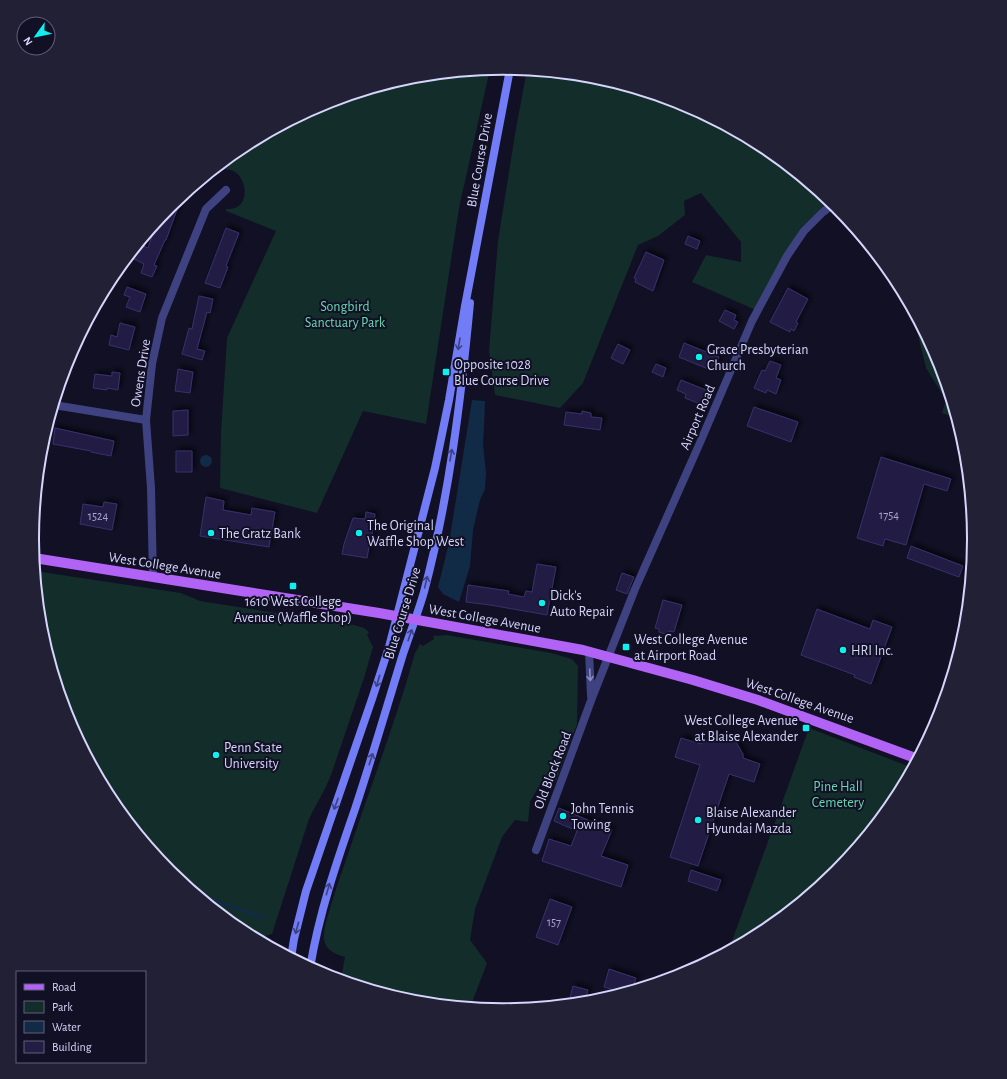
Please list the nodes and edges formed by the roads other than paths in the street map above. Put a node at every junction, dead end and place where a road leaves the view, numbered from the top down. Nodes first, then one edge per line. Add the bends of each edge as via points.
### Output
1 (509, 75) edge
2 (226, 190) dead end
3 (829, 208) edge
4 (475, 256) junction
5 (59, 406) edge
6 (146, 420) junction
7 (40, 559) edge
8 (153, 577) junction
9 (397, 617) junction
10 (415, 620) junction
11 (589, 651) junction
12 (609, 656) junction
13 (592, 698) junction
14 (914, 757) edge
15 (536, 850) dead end
16 (292, 953) edge
17 (311, 962) edge

1 - 4 main road, Blue Course Drive
2 - 6 street, Owens Drive via 206,209 162,318 152,364
3 - 12 street, Airport Road via 804,231 787,256 752,322
4 -> 9 main road, Blue Course Drive via 435,468
10 -> 4 main road, Blue Course Drive via 439,529 463,378
5 - 6 street
6 - 8 street, Owens Drive
7 - 8 main road, West College Avenue
8 - 9 main road, West College Avenue
9 - 10 main road, West College Avenue
9 -> 16 main road, Blue Course Drive via 372,699 306,891
10 - 11 main road, West College Avenue
17 -> 10 main road, Blue Course Drive via 331,879
11 - 12 main road, West College Avenue
11 -> 13 street, Old Block Road
12 - 13 street, Old Block Road
12 - 14 main road, West College Avenue via 758,700
13 - 15 street, Old Block Road

